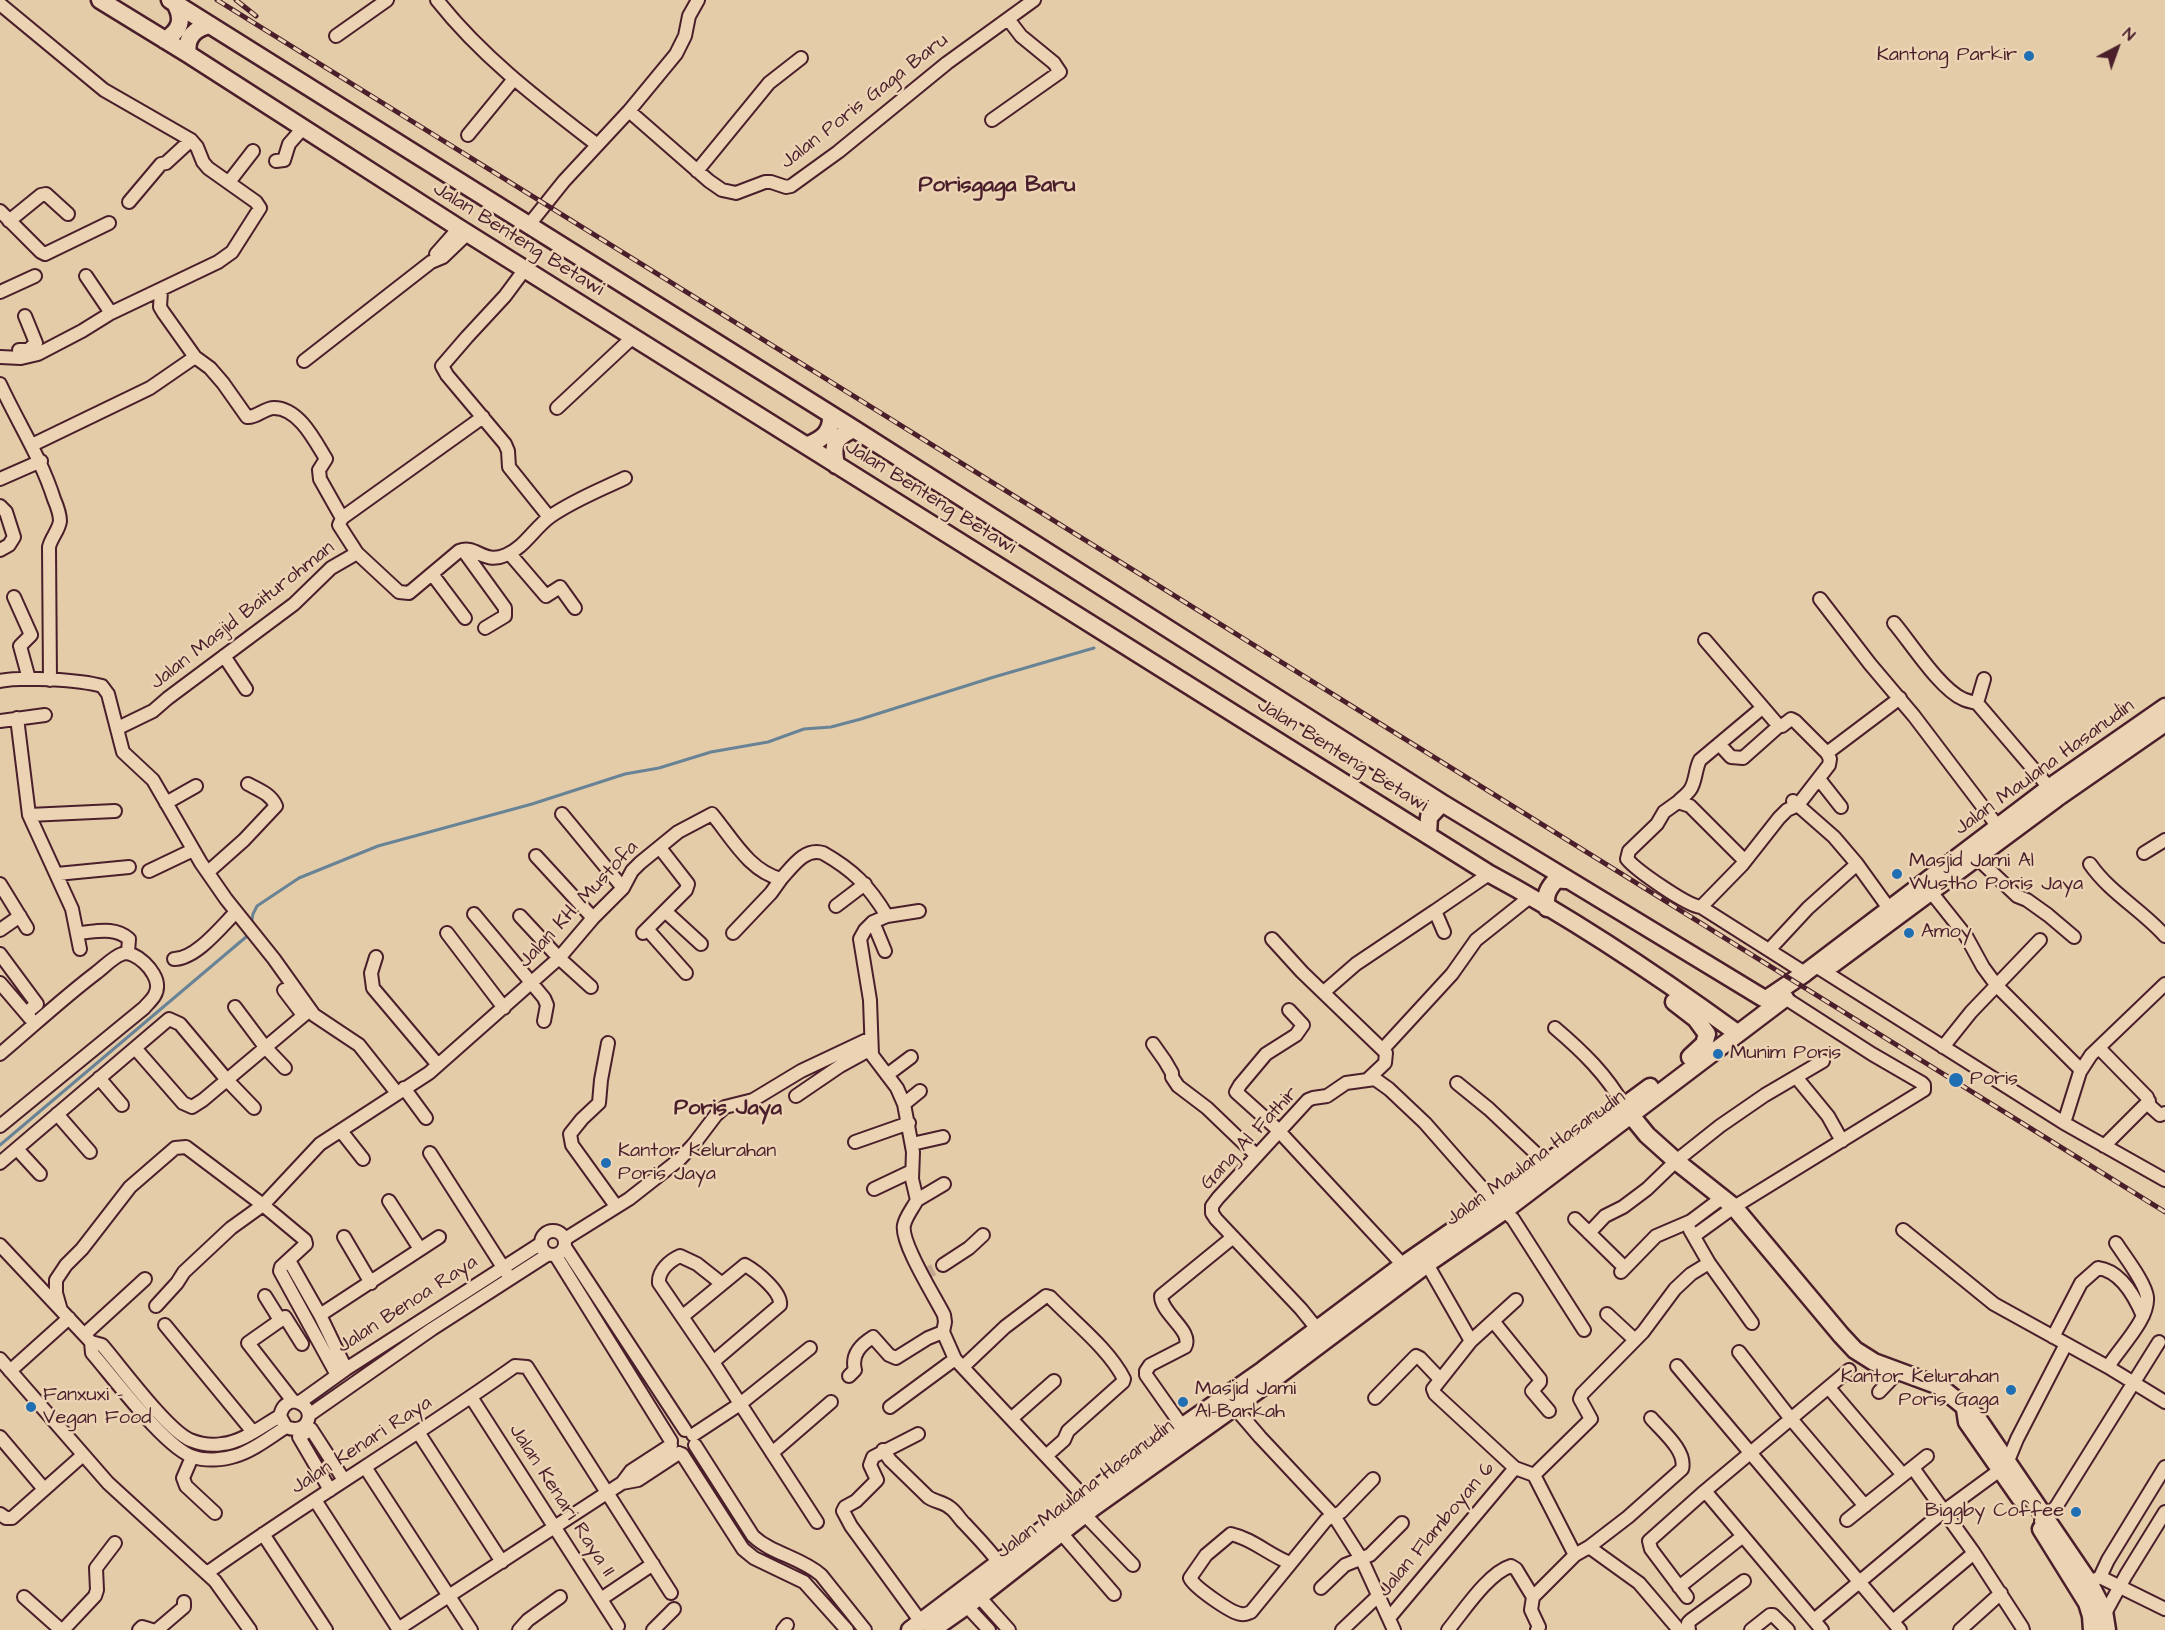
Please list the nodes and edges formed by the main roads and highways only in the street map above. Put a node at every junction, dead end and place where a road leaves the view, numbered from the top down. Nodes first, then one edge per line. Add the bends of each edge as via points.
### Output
1 (100, 0) edge
2 (176, 7) edge
3 (203, 27) junction
4 (169, 37) junction
5 (188, 49) junction
6 (840, 425) junction
7 (811, 444) junction
8 (835, 460) junction
9 (2165, 707) edge
10 (2165, 723) edge
11 (2049, 788) junction
12 (1442, 803) junction
13 (1996, 825) junction
14 (1428, 834) junction
15 (1565, 880) junction
16 (1547, 908) junction
17 (1892, 913) junction
18 (1627, 958) junction
19 (1732, 981) junction
20 (1781, 995) junction
21 (1751, 1022) junction
22 (1737, 1033) junction
23 (1627, 1111) junction
24 (1493, 1200) junction
25 (1384, 1288) junction
26 (1229, 1401) junction
27 (1086, 1503) junction
28 (968, 1596) junction
29 (918, 1621) edge
30 (2099, 1626) edge

1 - 4 main road, Jalan Benteng Betawi
2 - 3 main road, Jalan Benteng Betawi
2 - 4 main road via 179,27
3 - 5 main road
3 - 6 main road, Jalan Benteng Betawi via 528,226
4 - 5 main road, Jalan Benteng Betawi
5 - 7 main road, Jalan Benteng Betawi via 463,231
6 - 7 main road
6 - 8 main road
6 - 12 main road, Jalan Benteng Betawi
7 - 8 main road, Jalan Benteng Betawi
8 - 14 main road, Jalan Benteng Betawi
9 - 11 main road, Jalan Maulana Hasanudin
10 - 11 main road, Jalan Maulana Hasanudin
11 - 13 main road, Jalan Maulana Hasanudin
12 - 14 main road via 1429,817
12 - 15 main road, Jalan Benteng Betawi
13 - 17 main road, Jalan Maulana Hasanudin
13 - 17 main road, Jalan Maulana Hasanudin via 1977,858 1931,892
14 - 16 main road, Jalan Benteng Betawi
15 - 16 main road via 1557,879 1547,892
15 - 19 main road, Jalan Benteng Betawi
16 - 18 main road, Jalan Benteng Betawi
17 - 20 main road, Jalan Maulana Hasanudin
18 - 22 main road, Jalan Benteng Betawi
18 - 23 main road, Jalan Maulana Hasanudin via 1696,1019 1707,1039
19 - 20 main road, Jalan Benteng Betawi via 1763,998
19 - 21 main road via 1748,1003
20 - 21 main road, Jalan Maulana Hasanudin
21 - 22 main road, Jalan Maulana Hasanudin
22 - 23 main road, Jalan Maulana Hasanudin
23 - 24 main road, Jalan Maulana Hasanudin
23 - 24 main road, Jalan Maulana Hasanudin
23 - 30 main road via 1676,1161 1729,1202 1841,1335 1864,1356 1939,1386 1976,1416 2004,1465 2089,1583 2090,1610
24 - 25 main road, Jalan Maulana Hasanudin via 1427,1264
24 - 25 main road, Jalan Maulana Hasanudin via 1397,1258
25 - 26 main road, Jalan Maulana Hasanudin via 1318,1330
26 - 27 main road, Jalan Maulana Hasanudin
26 - 27 main road, Jalan Maulana Hasanudin via 1182,1426
27 - 28 main road, Jalan Maulana Hasanudin via 1062,1534
27 - 28 main road, Jalan Maulana Hasanudin via 995,1558
28 - 29 main road, Jalan Maulana Hasanudin

